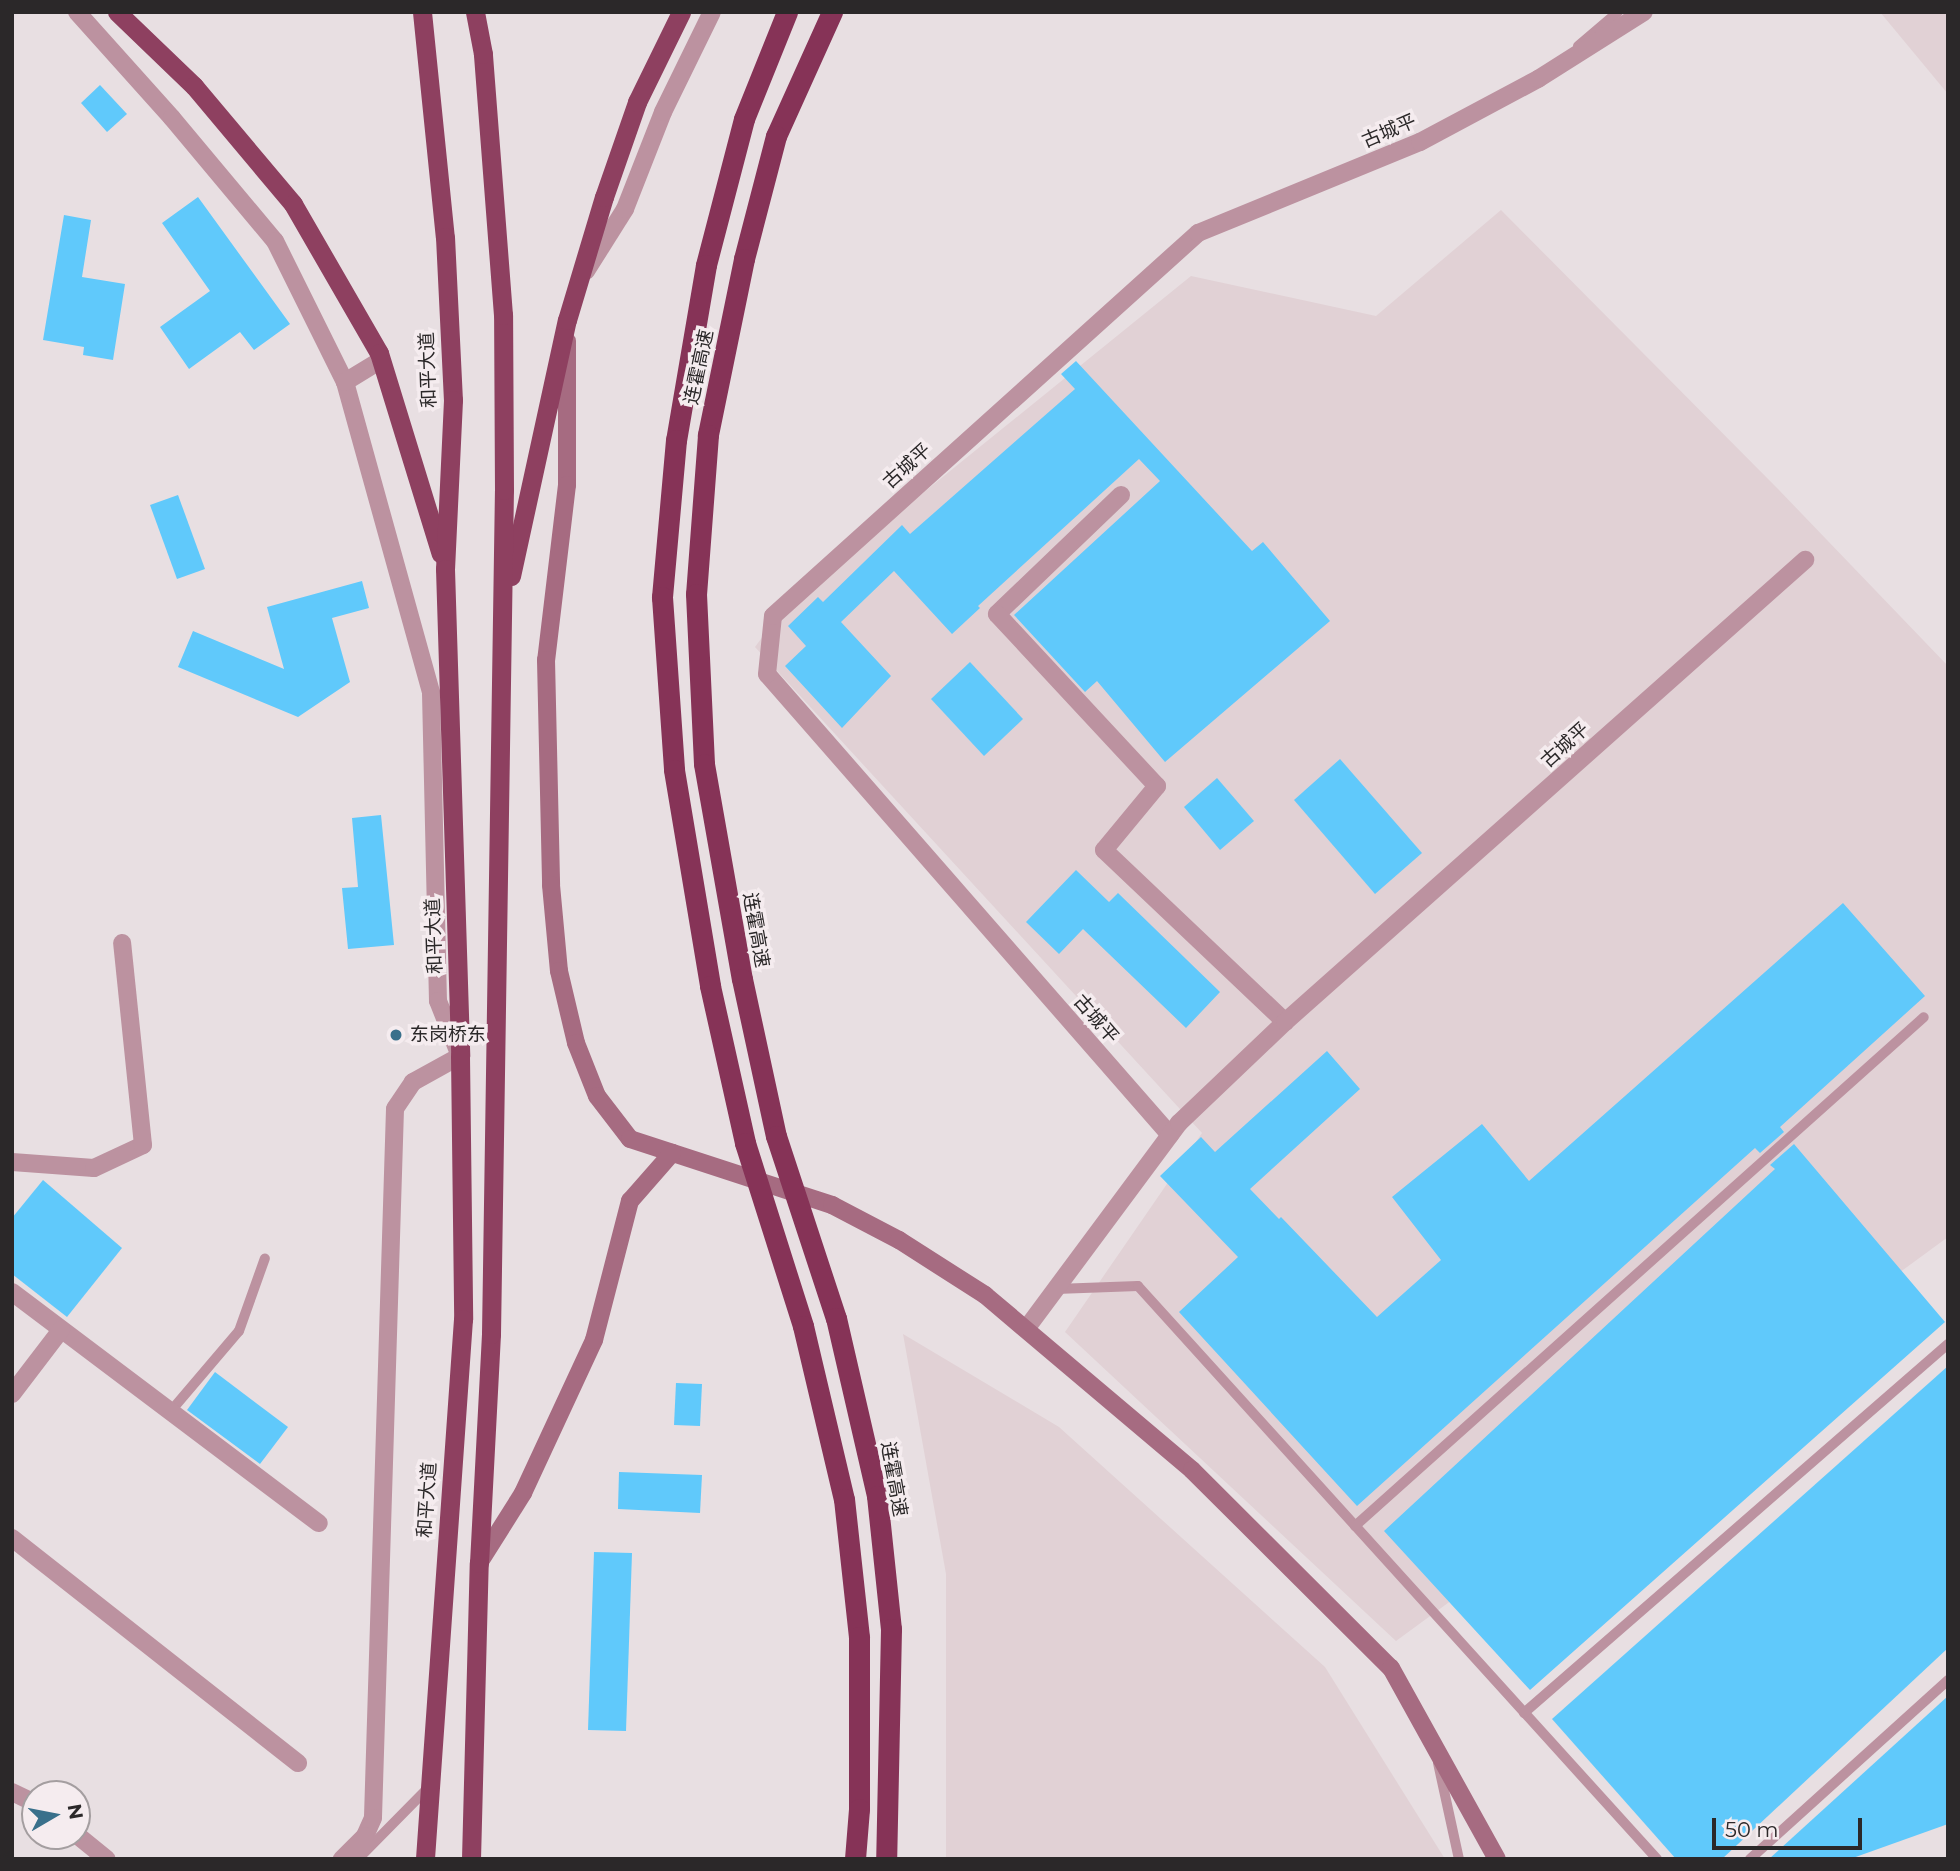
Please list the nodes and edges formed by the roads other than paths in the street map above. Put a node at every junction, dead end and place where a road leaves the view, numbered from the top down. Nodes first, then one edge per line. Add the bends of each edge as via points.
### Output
1 (77, 12) edge
2 (117, 12) edge
3 (422, 12) edge
4 (475, 12) edge
5 (681, 12) edge
6 (712, 12) edge
7 (786, 12) edge
8 (832, 12) edge
9 (1618, 12) edge
10 (1644, 12) edge
11 (1538, 79) junction
12 (582, 277) junction
13 (567, 320) junction
14 (382, 360) junction
15 (345, 382) junction
16 (1121, 495) dead end
17 (1805, 560) dead end
18 (445, 569) junction
19 (502, 622) junction
20 (122, 943) dead end
21 (1924, 1017) dead end
22 (1285, 1022) junction
23 (460, 1056) junction
24 (1170, 1135) junction
25 (672, 1153) junction
26 (12, 1162) edge
27 (265, 1258) dead end
28 (1056, 1289) junction
29 (12, 1292) edge
30 (1026, 1329) junction
31 (61, 1330) junction
32 (1948, 1344) edge
33 (12, 1394) edge
34 (170, 1412) junction
35 (319, 1524) dead end
36 (1355, 1526) junction
37 (12, 1538) edge
38 (479, 1563) junction
39 (1948, 1680) edge
40 (1524, 1713) junction
41 (1435, 1747) junction
42 (298, 1763) dead end
43 (428, 1788) junction
44 (91, 1846) edge
45 (107, 1859) edge
46 (342, 1859) edge
47 (358, 1859) edge
48 (425, 1859) edge
49 (471, 1859) edge
50 (855, 1859) edge
51 (886, 1859) edge
52 (1459, 1859) edge
53 (1497, 1859) edge
54 (1657, 1859) edge
55 (1750, 1859) edge

1 - 15 street via 275,241
2 - 14 highway via 194,86 293,204
3 - 18 highway, 和平大道 via 445,237 453,400
4 - 19 highway via 483,54 503,315
5 - 12 highway via 637,103
6 - 12 street via 663,112 625,209
7 - 50 highway, 连霍高速 via 744,119 706,265 676,440 662,597 674,770 710,986 745,1143 803,1326 844,1499 859,1637
8 - 51 highway, 连霍高速 via 776,136 744,260 708,435 696,594 704,764 742,979 776,1136 836,1318 877,1496 891,1629
9 - 11 lane
10 - 11 street, 古城平
11 - 24 street, 古城平 via 1420,142 1198,233 773,616 767,674
12 - 13 highway
13 - 19 highway
13 - 25 main road via 567,485 546,660 551,885 559,971 576,1043 597,1096 630,1139
14 - 15 street
14 - 18 highway
15 - 23 street via 431,693 438,1001
16 - 22 street via 997,614 1157,786 1104,850
17 - 22 street, 古城平
18 - 23 highway, 和平大道
19 - 38 highway via 491,1320
20 - 26 street via 143,1144 94,1168
21 - 36 lane
22 - 24 street, 古城平
23 - 43 highway, 和平大道 via 463,1319
23 - 46 street via 413,1082 396,1109 373,1818 365,1836
24 - 28 street, 古城平
25 - 30 main road via 832,1205 899,1240 985,1295
25 - 38 main road via 630,1201 594,1340 523,1493
27 - 34 lane via 239,1331
28 - 30 street, 古城平
28 - 36 lane via 1138,1286
29 - 31 street
30 - 41 main road via 1192,1470 1391,1668
31 - 33 street
31 - 34 street
32 - 40 lane
34 - 35 street
36 - 40 lane
37 - 42 street
38 - 49 highway
39 - 55 lane
40 - 54 lane
41 - 52 lane
41 - 53 main road
43 - 47 lane
43 - 48 highway, 和平大道
44 - 45 street

